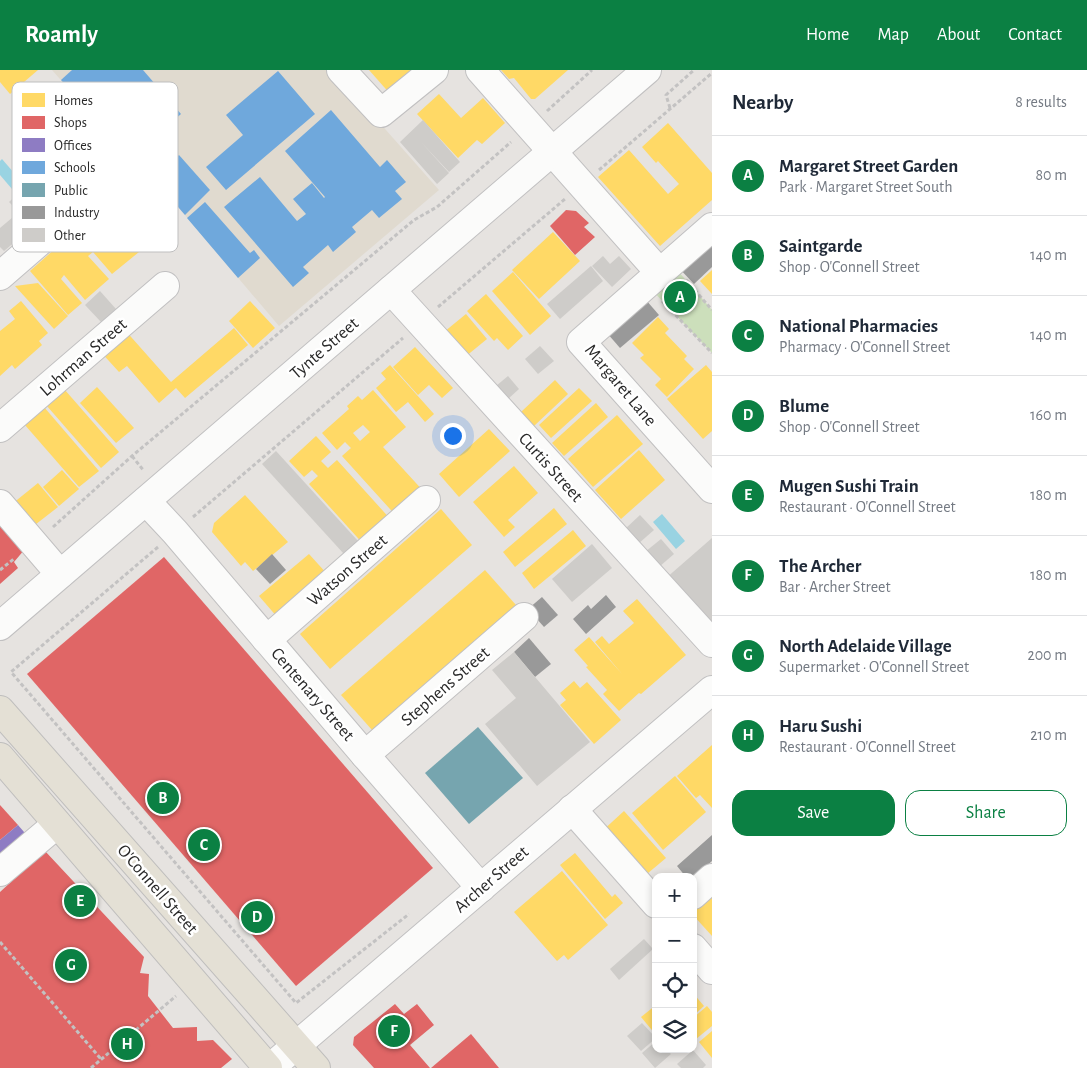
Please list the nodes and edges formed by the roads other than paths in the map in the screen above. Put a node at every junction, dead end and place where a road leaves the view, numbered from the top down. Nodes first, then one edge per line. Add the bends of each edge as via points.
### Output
1 (341, 70) edge
2 (434, 70) edge
3 (480, 70) edge
4 (647, 70) edge
5 (552, 151) junction
6 (712, 227) edge
7 (28, 252) edge
8 (659, 274) junction
9 (0, 276) edge
10 (166, 286) dead end
11 (391, 290) junction
12 (0, 428) edge
13 (712, 489) edge
14 (146, 500) junction
15 (426, 500) dead end
16 (0, 504) edge
17 (60, 574) junction
18 (524, 617) dead end
19 (0, 626) edge
20 (266, 639) junction
21 (712, 643) edge
22 (712, 690) edge
23 (0, 710) edge
24 (365, 755) junction
25 (0, 757) edge
26 (572, 809) junction
27 (57, 824) junction
28 (0, 872) edge
29 (712, 878) edge
30 (481, 888) junction
31 (697, 891) edge
32 (652, 899) edge
33 (697, 953) edge
34 (712, 970) edge
35 (296, 1046) junction
36 (269, 1068) edge
37 (316, 1068) edge

1 - 2 street via 381,113
3 - 5 street
4 - 5 street, Tynte Street
5 - 8 street
5 - 11 street, Tynte Street
6 - 8 street, Margaret Lane
7 - 9 street
8 - 13 street, Margaret Lane via 582,342
10 - 12 street, Lohrman Street
11 - 14 street, Tynte Street
11 - 21 street, Curtis Street
14 - 17 street, Tynte Street
14 - 20 street, Centenary Street
15 - 20 street, Watson Street
16 - 17 street
17 - 19 street, Tynte Street
18 - 24 street, Stephens Street
20 - 24 street, Centenary Street
22 - 26 street, Archer Street
23 - 35 main road, O'Connell Street
24 - 30 street, Centenary Street
25 - 27 main road, O'Connell Street
26 - 30 street, Archer Street
26 - 32 street
27 - 28 street
27 - 36 main road, O'Connell Street
29 - 31 street
30 - 35 street, Archer Street
33 - 34 street
35 - 36 street, Archer Street
35 - 37 main road, O'Connell Street

